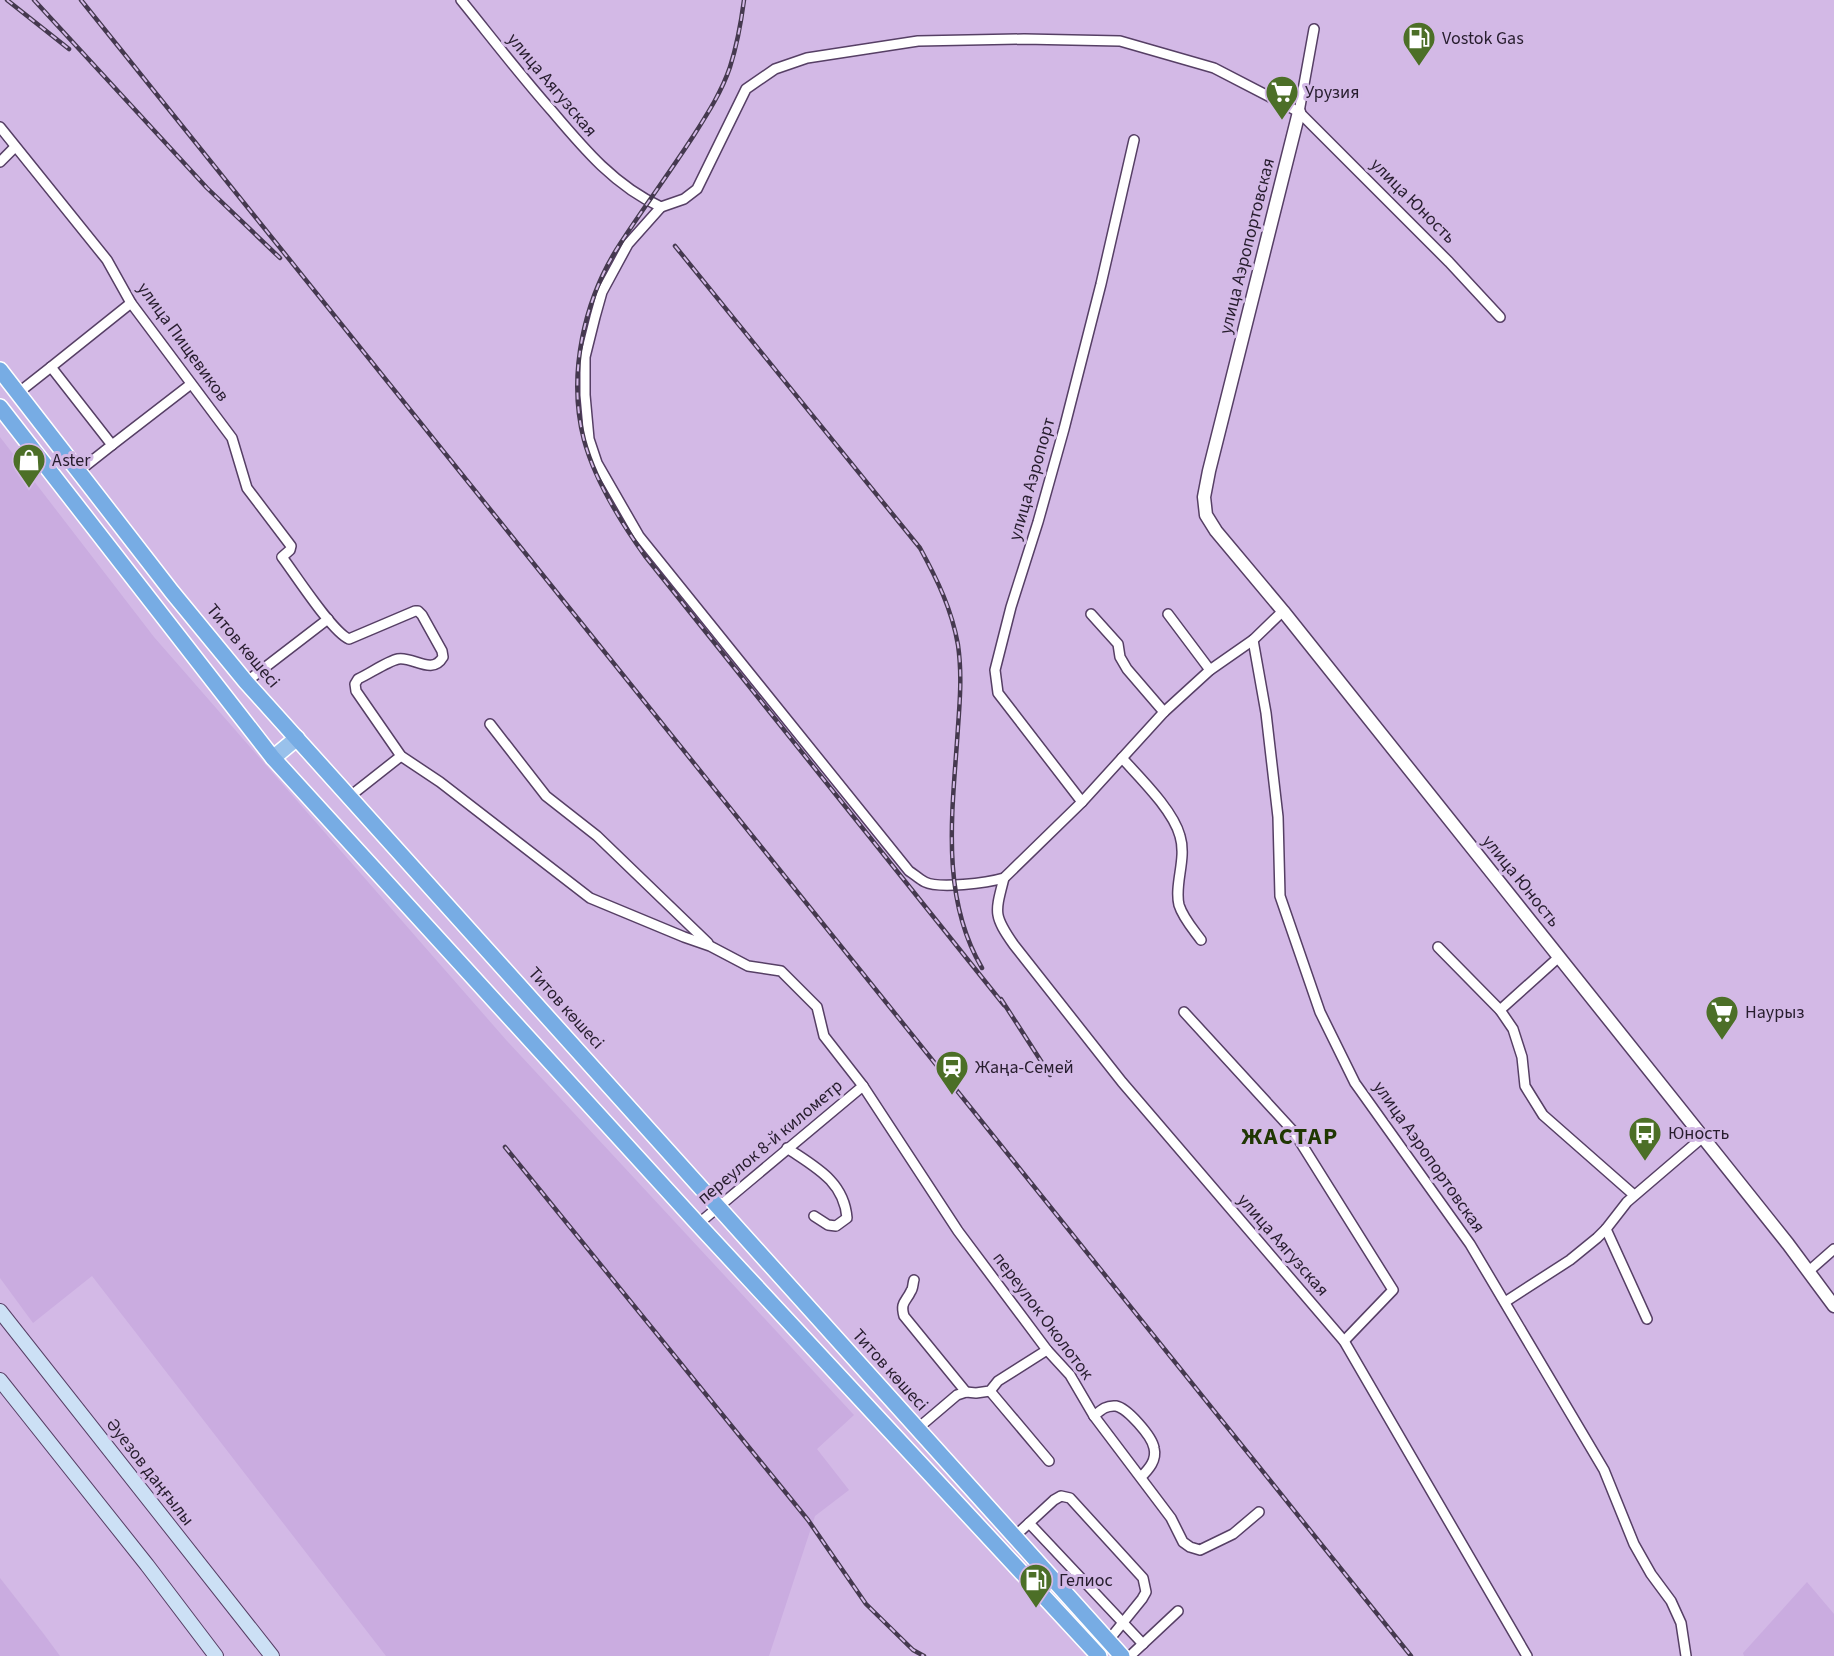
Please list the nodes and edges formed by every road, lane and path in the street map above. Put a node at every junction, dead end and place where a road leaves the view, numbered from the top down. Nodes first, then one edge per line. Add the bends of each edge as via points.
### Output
1 (461, 0) edge
2 (1314, 29) dead end
3 (1299, 112) junction
4 (0, 127) edge
5 (1134, 141) dead end
6 (15, 147) junction
7 (0, 162) edge
8 (662, 207) junction
9 (131, 303) junction
10 (1500, 317) dead end
11 (51, 367) junction
12 (0, 370) edge
13 (191, 384) junction
14 (18, 393) junction
15 (0, 407) edge
16 (112, 445) junction
17 (79, 471) junction
18 (1209, 471) joint
19 (1283, 611) junction
20 (1091, 614) dead end
21 (1168, 614) dead end
22 (328, 619) junction
23 (1253, 640) junction
24 (1210, 670) junction
25 (246, 682) junction
26 (1164, 711) junction
27 (490, 724) dead end
28 (297, 738) junction
29 (401, 756) junction
30 (273, 758) junction
31 (1122, 758) junction
32 (349, 797) junction
33 (1082, 802) junction
34 (1004, 878) junction
35 (1201, 940) dead end
36 (710, 946) junction
37 (1438, 947) dead end
38 (1559, 957) junction
39 (1500, 1011) junction
40 (1184, 1012) dead end
41 (863, 1086) junction
42 (1703, 1137) junction
43 (787, 1149) junction
44 (1634, 1195) junction
45 (717, 1207) junction
46 (814, 1216) dead end
47 (698, 1224) junction
48 (1606, 1229) junction
49 (1834, 1249) edge
50 (1809, 1271) junction
51 (914, 1280) dead end
52 (1505, 1302) junction
53 (1834, 1306) edge
54 (0, 1311) edge
55 (1647, 1319) dead end
56 (1344, 1341) junction
57 (1047, 1350) junction
58 (0, 1380) edge
59 (990, 1391) junction
60 (966, 1392) junction
61 (1094, 1416) junction
62 (917, 1429) junction
63 (1049, 1461) dead end
64 (1141, 1477) junction
65 (1259, 1512) dead end
66 (1029, 1523) junction
67 (1014, 1536) junction
68 (1074, 1603) junction
69 (1178, 1611) dead end
70 (1062, 1616) junction
71 (1123, 1622) junction
72 (1108, 1641) junction
73 (1143, 1644) junction
74 (216, 1656) edge
75 (272, 1656) edge
76 (1099, 1656) edge
77 (1122, 1656) edge
78 (1130, 1656) edge
79 (1527, 1656) edge
80 (1686, 1656) edge

1 - 8 street, улица Аягузская via 590,156 624,186
2 - 3 street, улица Аэропортовская
3 - 8 street, улица Юность via 1214,68 1120,41 907,42 807,58 775,69 746,88 698,189
3 - 10 street, улица Юность
3 - 18 street, улица Аэропортовская
4 - 6 street, улица Пищевиков
5 - 33 street, улица Аэропорт via 1065,429 995,670 998,693
6 - 7 street
6 - 9 street, улица Пищевиков via 107,260
8 - 34 street via 628,243 602,292 595,317 585,357 585,395 597,463 639,536 909,871 927,883 987,883
9 - 11 street
9 - 13 street, улица Пищевиков
11 - 14 street
11 - 16 street
12 - 14 highway, Титов көшесі
13 - 16 street
13 - 22 street, улица Пищевиков via 232,438 247,488 291,546 282,557
14 - 17 highway, Титов көшесі
15 - 30 highway
16 - 17 street
17 - 25 highway, Титов көшесі
18 - 19 street, улица Юность via 1204,497 1206,515
19 - 23 street
19 - 38 street, улица Юность
20 - 26 street via 1118,644 1127,669
21 - 24 street
22 - 25 street
22 - 29 street via 349,639 418,611 442,651 440,662 430,666 400,659 355,684
23 - 24 street
23 - 52 street, улица Аэропортовская via 1278,817 1280,896 1320,1012 1355,1083 1470,1244
24 - 26 street
25 - 28 highway, Титов көшесі
26 - 31 street
27 - 36 street via 546,796 597,836
28 - 30 main road
28 - 32 highway, Титов көшесі
29 - 32 street
29 - 36 street via 590,898
30 - 47 highway
31 - 33 street
31 - 35 street via 1170,816 1180,835 1182,868 1178,897 1187,922
32 - 45 highway, Титов көшесі
33 - 34 street
34 - 56 street, улица Аягузская via 996,906 999,924 1014,945 1122,1082
36 - 41 street, переулок Околоток via 748,966 781,971 817,1007 824,1036
37 - 39 street
38 - 39 street
38 - 42 street, улица Юность
39 - 44 street via 1513,1029 1522,1057 1525,1086 1543,1115
40 - 56 street via 1294,1132 1393,1290
41 - 43 street, переулок 8-й километр
41 - 57 street, переулок Околоток via 958,1231
42 - 44 street
42 - 50 street, улица Юность
43 - 45 street, переулок 8-й километр
43 - 46 street via 831,1180 839,1191 847,1218 836,1226
44 - 48 street
45 - 47 street, переулок 8-й километр
45 - 62 highway, Титов көшесі
47 - 70 highway
48 - 52 street via 1570,1260
48 - 55 street
49 - 50 street
50 - 53 street, улица Юность
51 - 60 street via 904,1299 904,1316
52 - 80 street, улица Аэропортовская via 1604,1470 1634,1544 1671,1601 1681,1623
54 - 75 main road, Әуезов даңғылы
56 - 79 street, улица Аягузская
57 - 59 street via 998,1381
57 - 61 street, переулок Околоток via 1070,1375
58 - 74 main road
59 - 60 street
59 - 63 street
60 - 62 street via 957,1395
61 - 64 street, переулок Околоток
61 - 64 street via 1106,1407 1116,1406 1144,1430 1154,1447 1151,1467
62 - 67 highway, Титов көшесі
64 - 65 street, переулок Околоток via 1183,1542 1200,1550 1233,1534
66 - 67 street
66 - 71 street
66 - 71 street via 1054,1500 1061,1496 1070,1498 1143,1578 1146,1592
67 - 68 highway, Титов көшесі
68 - 70 main road
68 - 72 highway, Титов көшесі
69 - 73 street
70 - 76 highway
71 - 72 street
71 - 73 street
72 - 77 highway, Титов көшесі
73 - 78 street

